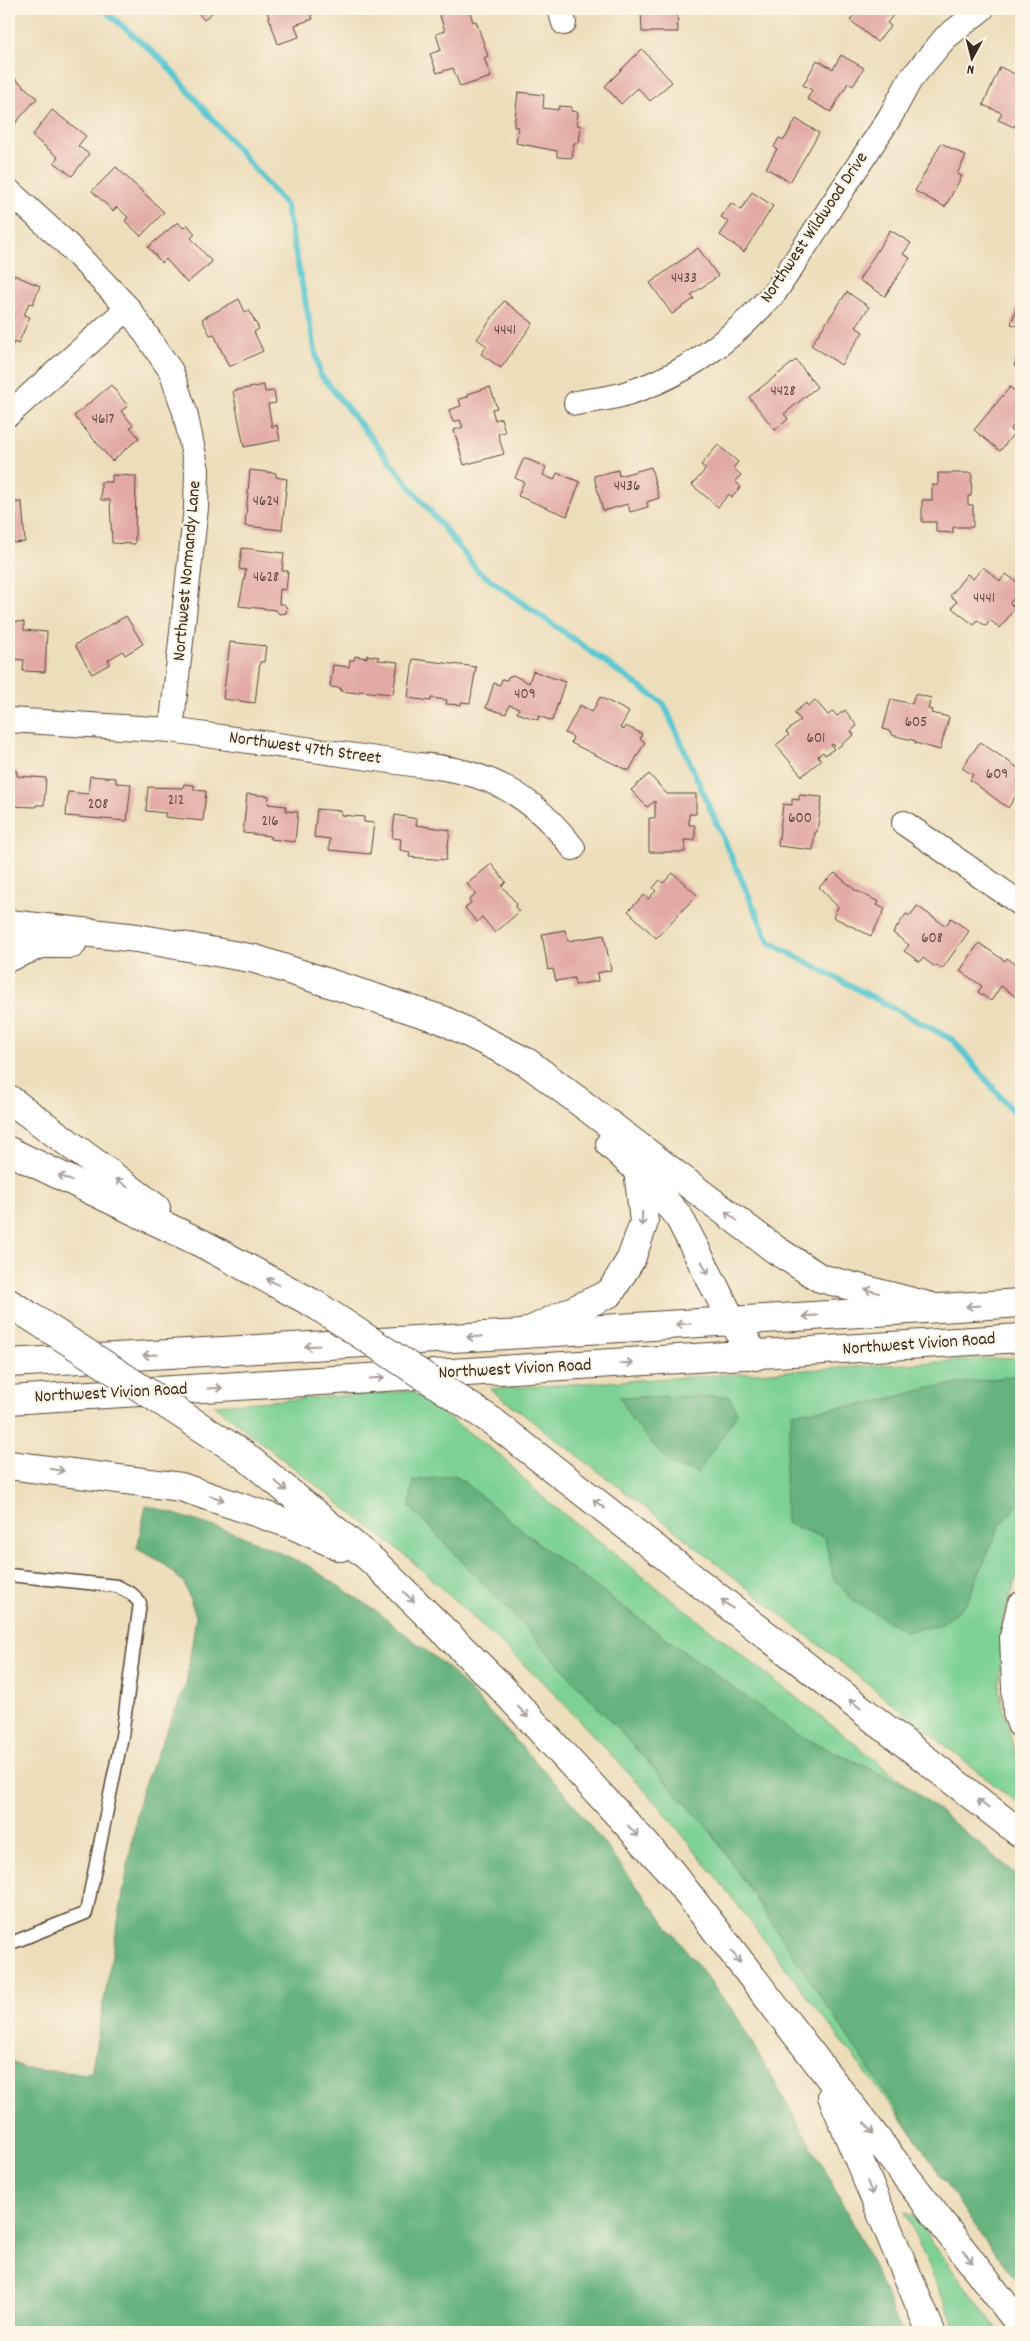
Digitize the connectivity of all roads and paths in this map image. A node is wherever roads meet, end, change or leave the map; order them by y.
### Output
1 (982, 9) edge
2 (9, 191) edge
3 (128, 308) junction
4 (576, 403) dead end
5 (9, 414) edge
6 (9, 720) edge
7 (171, 730) junction
8 (904, 823) dead end
9 (573, 848) dead end
10 (1021, 904) edge
11 (9, 924) edge
12 (9, 957) edge
13 (9, 1098) edge
14 (9, 1152) edge
15 (638, 1170) junction
16 (204, 1244) junction
17 (1021, 1303) edge
18 (17, 1308) edge
19 (936, 1308) junction
20 (732, 1321) junction
21 (523, 1334) junction
22 (1021, 1338) edge
23 (756, 1356) junction
24 (9, 1363) edge
25 (9, 1400) edge
26 (9, 1465) edge
27 (374, 1562) junction
28 (9, 1575) edge
29 (1021, 1606) edge
30 (1021, 1724) edge
31 (1021, 1834) edge
32 (9, 1944) edge
33 (818, 2062) junction
34 (1021, 2326) edge
35 (932, 2332) edge

1 - 4 street, Northwest Wildwood Drive
2 - 3 street, Northwest Normandy Lane
3 - 5 street
3 - 7 street, Northwest Normandy Lane
6 - 7 street, Northwest 47th Street
7 - 9 street, Northwest 47th Street
8 - 10 street
19 -> 11 main road
12 - 15 main road
16 -> 13 main road
16 -> 14 main road
15 -> 20 main road
15 -> 21 main road
31 -> 16 main road, bridge
17 -> 19 main road, Northwest Vivion Road
18 -> 27 main road, bridge
19 -> 20 main road, Northwest Vivion Road
20 -> 21 main road, Northwest Vivion Road
20 - 23 main road
21 -> 24 main road, Northwest Vivion Road
22 - 23 main road, Northwest Vivion Road
25 -> 23 main road, Northwest Vivion Road
26 -> 27 main road
27 -> 33 main road
28 - 32 lane
29 - 30 main road
33 -> 34 main road
33 -> 35 main road

